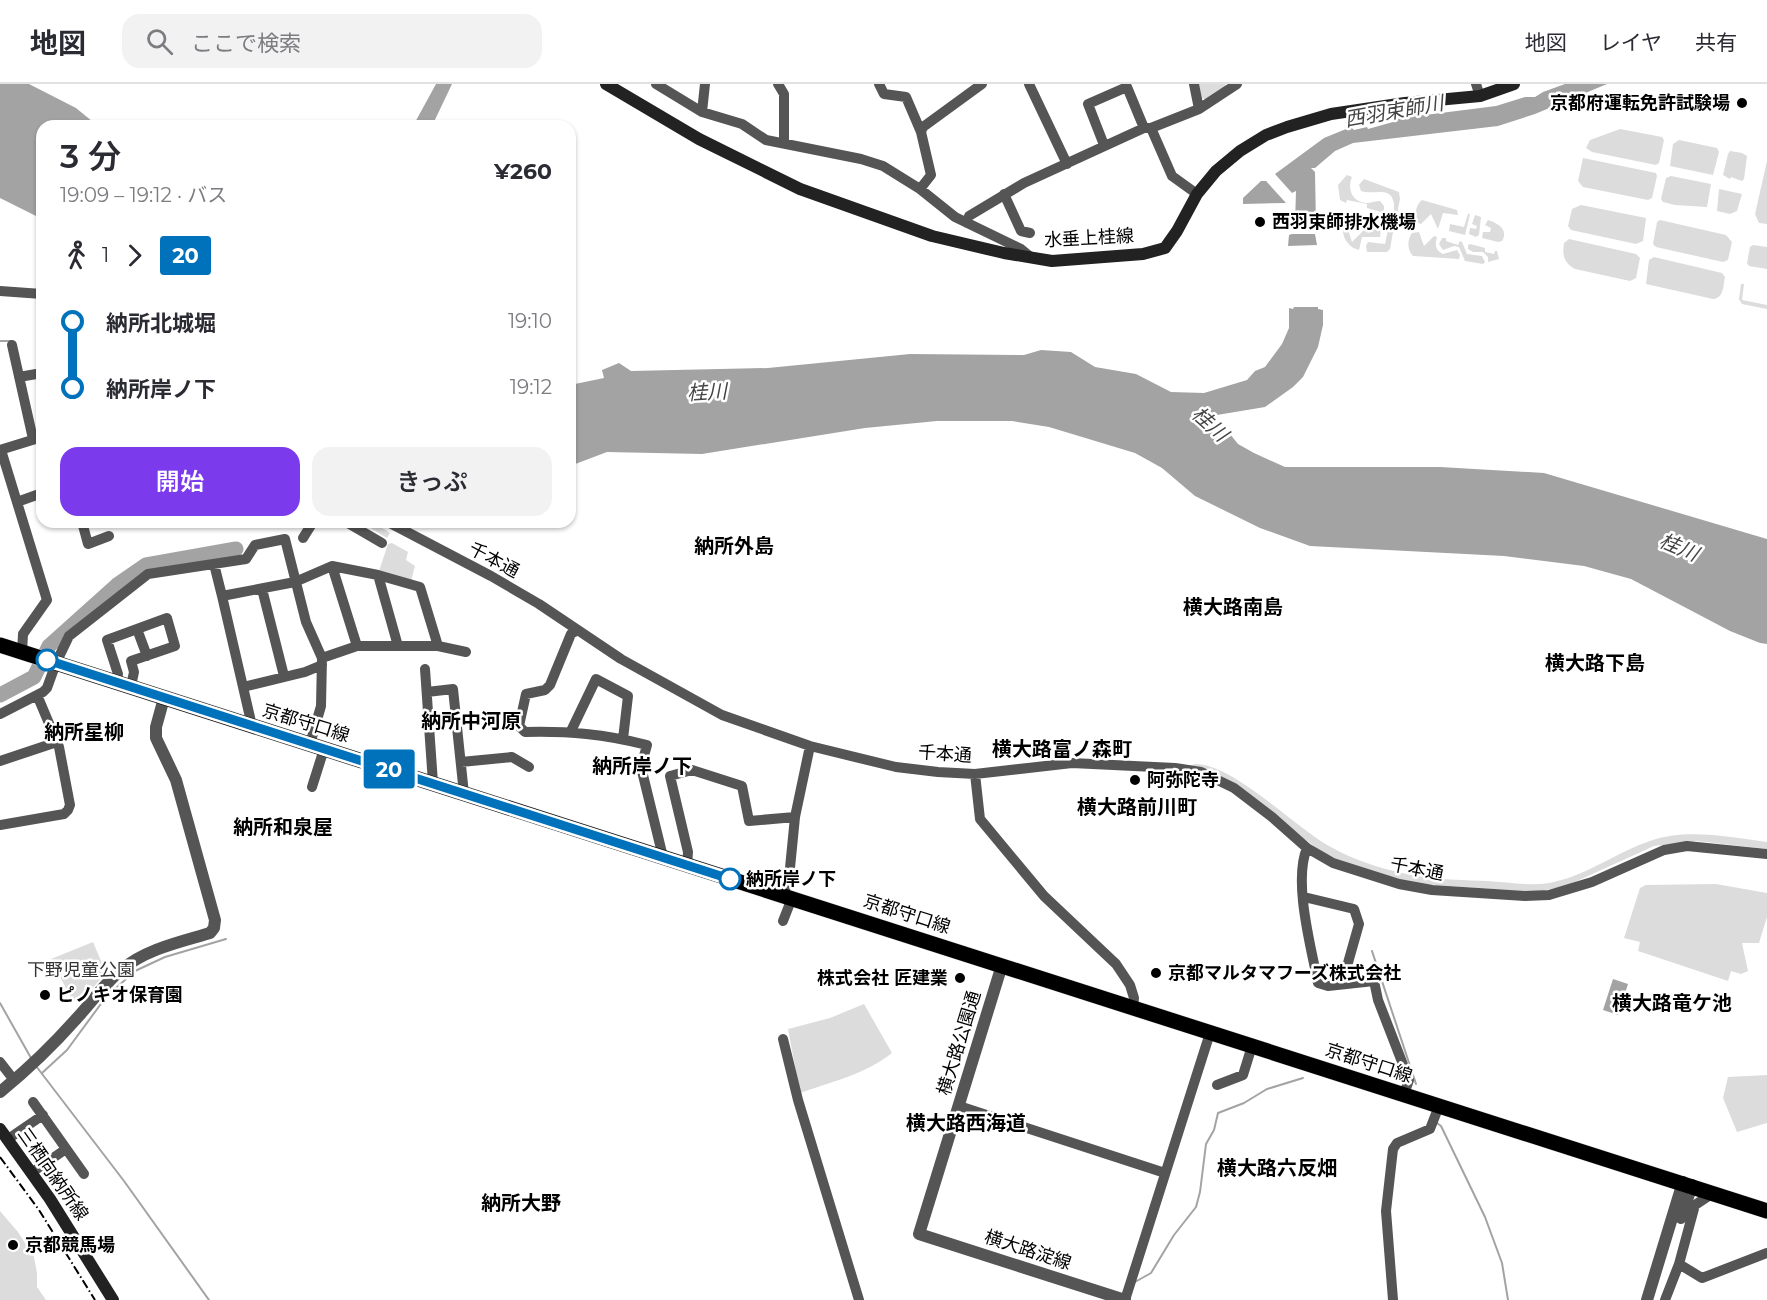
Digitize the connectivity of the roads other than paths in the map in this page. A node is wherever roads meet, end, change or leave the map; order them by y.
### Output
1 (606, 84) edge
2 (656, 84) edge
3 (705, 84) edge
4 (778, 84) edge
5 (879, 84) edge
6 (982, 84) edge
7 (1029, 84) edge
8 (1194, 84) edge
9 (1237, 84) edge
10 (1514, 84) edge
11 (1127, 85) edge
12 (668, 87) edge
13 (1478, 90) edge
14 (1199, 109) junction
15 (702, 112) junction
16 (1148, 128) junction
17 (921, 132) junction
18 (784, 142) junction
19 (1104, 145) junction
20 (1066, 164) junction
21 (920, 189) junction
22 (1197, 194) junction
23 (1004, 195) junction
24 (967, 223) junction
25 (1030, 233) dead end
26 (1032, 258) junction
27 (0, 291) edge
28 (36, 294) edge
29 (12, 345) dead end
30 (36, 374) edge
31 (19, 377) junction
32 (36, 435) edge
33 (36, 438) edge
34 (0, 450) edge
35 (36, 495) edge
36 (17, 502) junction
37 (84, 528) edge
38 (309, 528) edge
39 (356, 528) edge
40 (399, 528) edge
41 (109, 536) dead end
42 (303, 538) dead end
43 (382, 543) dead end
44 (214, 564) junction
45 (332, 566) junction
46 (378, 575) junction
47 (295, 582) junction
48 (262, 589) junction
49 (222, 596) junction
50 (137, 629) junction
51 (576, 631) junction
52 (0, 645) edge
53 (357, 646) junction
54 (398, 646) junction
55 (438, 646) junction
56 (466, 652) dead end
57 (26, 654) junction
58 (147, 656) junction
59 (54, 662) junction
60 (322, 662) junction
61 (425, 669) dead end
62 (284, 676) junction
63 (123, 684) junction
64 (243, 687) junction
65 (427, 692) junction
66 (37, 695) junction
67 (164, 698) junction
68 (0, 714) edge
69 (252, 726) junction
70 (572, 731) junction
71 (623, 739) junction
72 (57, 742) junction
73 (810, 746) junction
74 (317, 747) junction
75 (0, 761) edge
76 (461, 762) junction
77 (529, 767) dead end
78 (975, 774) junction
79 (433, 783) junction
80 (312, 787) dead end
81 (464, 794) junction
82 (795, 817) junction
83 (0, 825) edge
84 (1307, 848) junction
85 (1767, 854) edge
86 (663, 857) junction
87 (687, 866) junction
88 (787, 897) junction
89 (1304, 897) junction
90 (783, 921) dead end
91 (1002, 965) junction
92 (1342, 984) junction
93 (1133, 1008) junction
94 (1210, 1032) junction
95 (783, 1039) dead end
96 (1252, 1046) junction
97 (0, 1062) edge
98 (14, 1080) junction
99 (1217, 1085) dead end
100 (0, 1092) edge
101 (1404, 1094) junction
102 (33, 1102) dead end
103 (958, 1106) junction
104 (1437, 1110) junction
105 (43, 1114) junction
106 (4, 1134) edge
107 (66, 1149) junction
108 (31, 1173) junction
109 (1165, 1173) junction
110 (84, 1174) dead end
111 (1688, 1184) junction
112 (1713, 1193) junction
113 (1767, 1211) edge
114 (919, 1234) joint
115 (1767, 1253) edge
116 (1679, 1264) junction
117 (112, 1300) edge
118 (859, 1300) edge
119 (1125, 1300) edge
120 (1393, 1300) edge
121 (1647, 1300) edge
122 (1665, 1300) edge

1 - 26 main road, 水垂上桂線
2 - 12 street
3 - 15 street
4 - 18 street
5 - 17 street
6 - 17 street
7 - 20 street
8 - 14 street
9 - 14 street
10 - 13 main road, 水垂上桂線
11 - 16 street
11 - 19 street
12 - 15 street
13 - 22 main road, 水垂上桂線
14 - 16 street
15 - 18 street
16 - 19 street
16 - 22 street
17 - 21 street
18 - 21 street
19 - 20 street
20 - 23 street
21 - 24 street
22 - 26 main road, 水垂上桂線
23 - 24 street
23 - 25 street
24 - 26 street
27 - 28 street
29 - 31 street
30 - 31 street
31 - 32 street
33 - 34 street
34 - 36 street
35 - 36 street
36 - 57 street
37 - 41 street
38 - 42 street
39 - 43 street
40 - 51 street, 千本通
44 - 47 street
44 - 49 street
44 - 59 street
45 - 46 street
45 - 47 street
45 - 53 street
46 - 54 street
46 - 55 street
47 - 48 street
47 - 60 street
48 - 49 street
48 - 62 street
49 - 64 street
50 - 58 street
50 - 58 street
50 - 63 street
51 - 70 street
51 - 73 street, 千本通
52 - 57 main road, 京都守口線
53 - 54 street
53 - 60 street
54 - 55 street
55 - 56 street
57 - 59 main road, 京都守口線
58 - 63 street
59 - 63 main road, 京都守口線
59 - 66 street
60 - 62 street
60 - 74 street
61 - 65 street
62 - 64 street
63 - 67 main road, 京都守口線
64 - 69 street
65 - 76 street
65 - 79 street
66 - 68 street
66 - 72 street
67 - 69 main road, 京都守口線
67 - 98 street
69 - 74 main road, 京都守口線
70 - 71 street
70 - 71 street
71 - 86 street
72 - 75 street
72 - 83 street
73 - 78 street, 千本通
73 - 82 street
74 - 79 main road, 京都守口線
74 - 80 street
76 - 77 street
76 - 81 street
78 - 84 street, 千本通
78 - 93 street
79 - 81 main road, 京都守口線
81 - 86 main road, 京都守口線
82 - 87 street
82 - 88 street
84 - 85 street, 千本通
84 - 89 street
86 - 87 main road, 京都守口線
87 - 88 main road, 京都守口線
88 - 90 street
88 - 91 main road, 京都守口線
89 - 92 street
89 - 92 street
91 - 93 main road, 京都守口線
91 - 103 street, 横大路公園通
92 - 101 street
93 - 94 main road, 京都守口線
94 - 96 main road, 京都守口線
94 - 109 street
95 - 118 street
96 - 99 street
96 - 101 main road, 京都守口線
97 - 98 street
98 - 100 street
101 - 104 main road, 京都守口線
102 - 105 street
103 - 109 street
103 - 114 street, 横大路公園通
104 - 111 main road, 京都守口線
104 - 120 street
105 - 106 street
105 - 107 street
106 - 108 main road, 三栖向納所線
107 - 108 street
107 - 110 street
108 - 117 main road, 三栖向納所線
109 - 119 street
111 - 112 main road, 京都守口線
111 - 121 street
112 - 113 main road, 京都守口線
112 - 116 street
114 - 119 street, 横大路淀線
115 - 116 street
116 - 122 street

